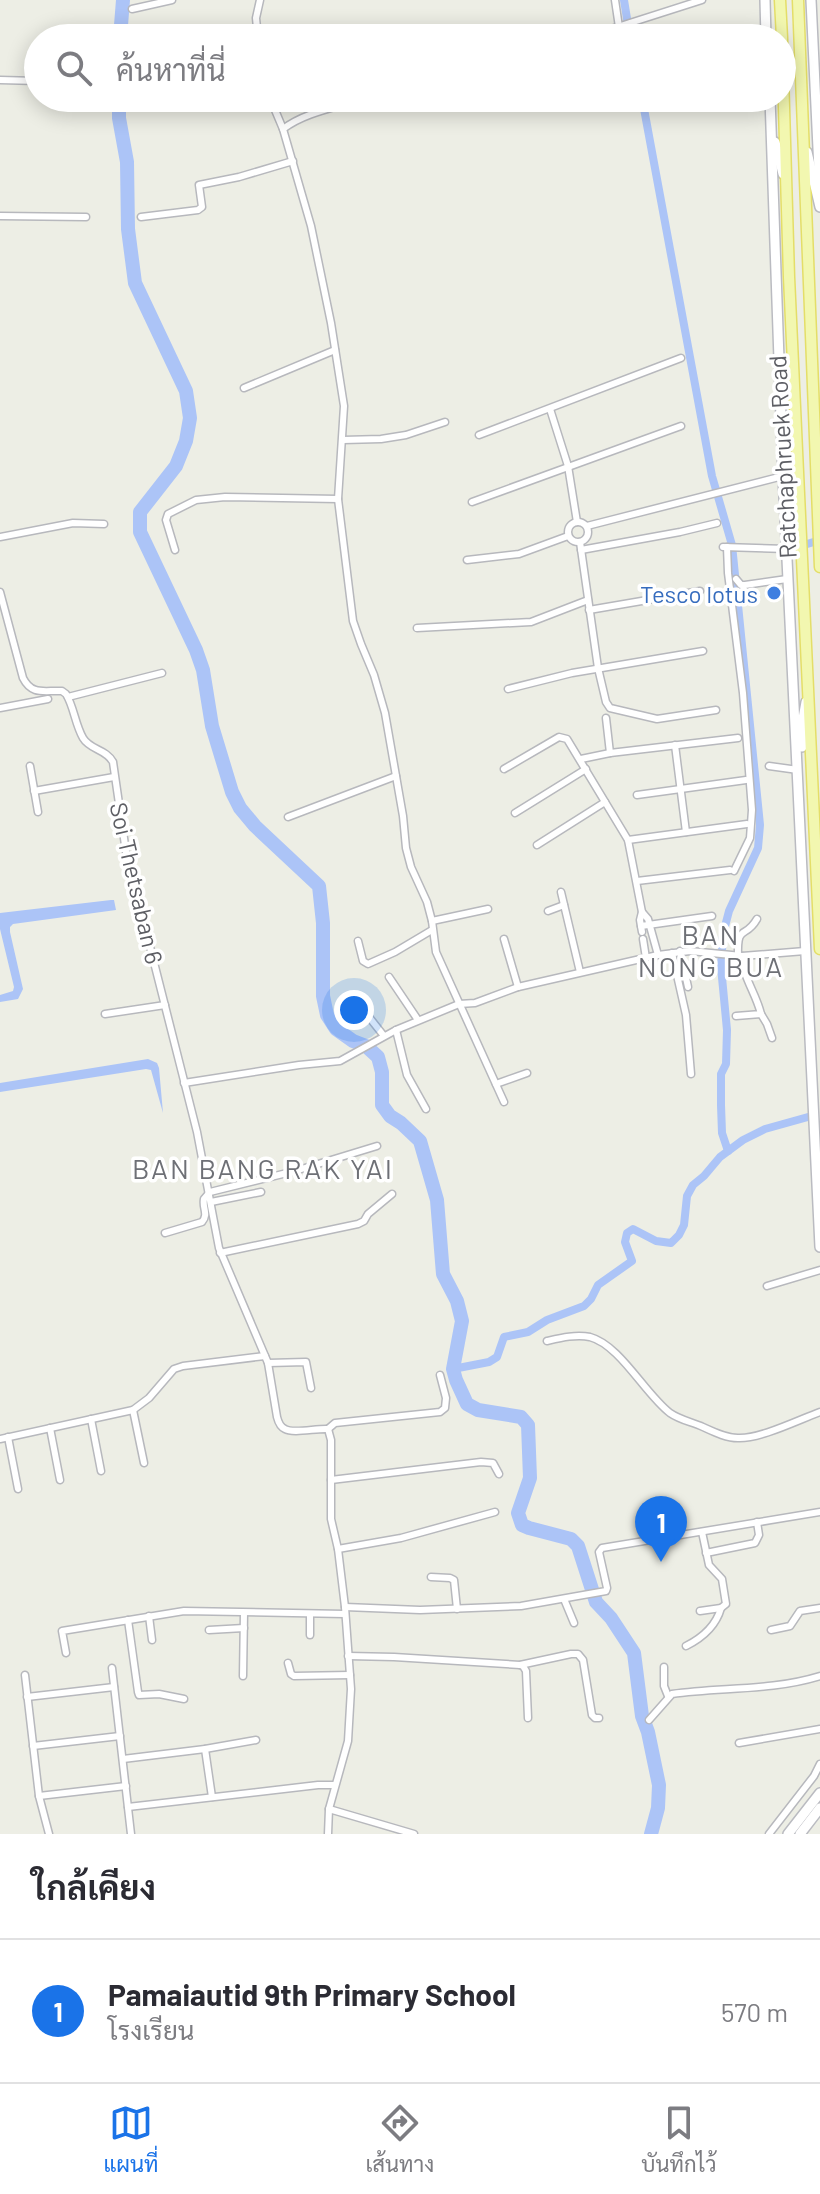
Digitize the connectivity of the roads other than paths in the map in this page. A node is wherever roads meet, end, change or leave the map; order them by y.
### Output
1 (172, 0) edge
2 (260, 0) edge
3 (615, 0) edge
4 (702, 0) edge
5 (765, 0) edge
6 (780, 0) edge
7 (798, 0) edge
8 (811, 0) edge
9 (132, 9) dead end
10 (631, 23) joint
11 (257, 24) edge
12 (619, 24) edge
13 (628, 24) edge
14 (766, 24) edge
15 (781, 24) edge
16 (0, 80) edge
17 (24, 81) edge
18 (276, 112) edge
19 (321, 112) edge
20 (771, 112) edge
21 (785, 112) edge
22 (771, 124) junction
23 (283, 129) junction
24 (804, 142) junction
25 (293, 161) junction
26 (820, 171) edge
27 (820, 191) edge
28 (788, 197) junction
29 (820, 207) edge
30 (0, 216) edge
31 (86, 217) dead end
32 (141, 217) dead end
33 (335, 350) junction
34 (681, 358) dead end
35 (244, 388) dead end
36 (550, 409) junction
37 (445, 422) dead end
38 (681, 426) dead end
39 (479, 435) dead end
40 (343, 440) junction
41 (568, 466) junction
42 (783, 476) junction
43 (338, 499) junction
44 (472, 502) dead end
45 (577, 522) junction
46 (717, 523) dead end
47 (104, 524) dead end
48 (587, 526) junction
49 (568, 536) junction
50 (0, 537) edge
51 (580, 546) junction
52 (787, 549) junction
53 (175, 550) dead end
54 (467, 560) dead end
55 (820, 567) edge
56 (736, 579) dead end
57 (787, 579) junction
58 (700, 591) dead end
59 (0, 592) edge
60 (588, 600) junction
61 (589, 610) junction
62 (417, 628) dead end
63 (703, 651) dead end
64 (598, 668) junction
65 (162, 673) dead end
66 (508, 689) dead end
67 (808, 696) junction
68 (68, 697) junction
69 (48, 699) dead end
70 (0, 708) edge
71 (716, 710) dead end
72 (606, 718) dead end
73 (738, 738) dead end
74 (675, 745) junction
75 (610, 753) junction
76 (581, 759) junction
77 (30, 766) dead end
78 (769, 766) dead end
79 (504, 769) dead end
80 (586, 769) junction
81 (798, 770) junction
82 (396, 776) junction
83 (114, 777) junction
84 (746, 780) dead end
85 (799, 782) junction
86 (681, 788) junction
87 (34, 791) junction
88 (637, 795) dead end
89 (605, 802) junction
90 (38, 812) dead end
91 (515, 813) dead end
92 (288, 817) dead end
93 (747, 824) dead end
94 (686, 832) junction
95 (628, 840) junction
96 (537, 845) dead end
97 (637, 881) junction
98 (561, 892) dead end
99 (564, 905) junction
100 (488, 909) dead end
101 (548, 911) dead end
102 (642, 912) junction
103 (712, 916) dead end
104 (757, 919) dead end
105 (432, 921) junction
106 (650, 925) junction
107 (432, 930) junction
108 (642, 932) junction
109 (504, 939) dead end
110 (358, 941) dead end
111 (820, 949) edge
112 (805, 951) junction
113 (676, 952) junction
114 (658, 955) junction
115 (740, 956) junction
116 (646, 958) junction
117 (580, 972) junction
118 (389, 977) dead end
119 (518, 987) junction
120 (688, 987) dead end
121 (459, 1004) junction
122 (165, 1005) junction
123 (365, 1012) dead end
124 (105, 1014) dead end
125 (761, 1014) junction
126 (736, 1016) dead end
127 (418, 1020) junction
128 (396, 1030) junction
129 (384, 1036) junction
130 (772, 1038) dead end
131 (527, 1073) dead end
132 (691, 1074) dead end
133 (184, 1083) junction
134 (496, 1084) junction
135 (504, 1102) dead end
136 (426, 1109) dead end
137 (377, 1146) dead end
138 (210, 1192) junction
139 (261, 1192) dead end
140 (392, 1194) dead end
141 (211, 1202) junction
142 (165, 1233) dead end
143 (820, 1247) edge
144 (220, 1253) junction
145 (820, 1270) edge
146 (767, 1286) dead end
147 (547, 1341) dead end
148 (266, 1360) junction
149 (440, 1375) dead end
150 (311, 1388) dead end
151 (133, 1410) junction
152 (820, 1412) edge
153 (91, 1419) junction
154 (50, 1428) junction
155 (328, 1429) junction
156 (4, 1438) edge
157 (144, 1463) dead end
158 (101, 1471) dead end
159 (499, 1474) dead end
160 (60, 1480) dead end
161 (331, 1480) junction
162 (18, 1489) dead end
163 (495, 1512) dead end
164 (820, 1512) edge
165 (757, 1522) junction
166 (702, 1532) junction
167 (338, 1549) junction
168 (706, 1553) junction
169 (431, 1577) dead end
170 (564, 1599) junction
171 (721, 1608) junction
172 (820, 1608) edge
173 (457, 1609) junction
174 (345, 1611) junction
175 (700, 1611) dead end
176 (244, 1613) junction
177 (310, 1615) junction
178 (149, 1616) junction
179 (128, 1620) junction
180 (574, 1623) dead end
181 (244, 1628) junction
182 (209, 1630) dead end
183 (771, 1630) dead end
184 (310, 1635) dead end
185 (152, 1640) dead end
186 (686, 1646) dead end
187 (66, 1653) dead end
188 (348, 1656) junction
189 (288, 1663) dead end
190 (520, 1665) junction
191 (664, 1667) dead end
192 (112, 1668) dead end
193 (25, 1675) dead end
194 (350, 1675) junction
195 (243, 1676) dead end
196 (820, 1676) edge
197 (114, 1687) junction
198 (668, 1696) junction
199 (27, 1697) junction
200 (184, 1699) dead end
201 (528, 1718) dead end
202 (599, 1718) dead end
203 (649, 1720) dead end
204 (820, 1729) edge
205 (120, 1736) junction
206 (256, 1740) dead end
207 (739, 1743) dead end
208 (33, 1746) junction
209 (205, 1749) junction
210 (123, 1759) junction
211 (820, 1764) edge
212 (335, 1785) junction
213 (126, 1786) junction
214 (820, 1793) edge
215 (39, 1796) junction
216 (212, 1797) junction
217 (128, 1807) junction
218 (820, 1808) edge
219 (329, 1809) junction
220 (49, 1834) edge
221 (131, 1834) edge
222 (328, 1834) edge
223 (414, 1834) edge
224 (769, 1834) edge
225 (788, 1834) edge
226 (800, 1834) edge

1 - 9 street
2 - 11 street
3 - 12 street
4 - 10 street
5 - 14 main road
6 - 15 main road, Ratchaphruek Road
7 - 24 main road, Ratchaphruek Road
8 - 26 main road
10 - 13 street
16 - 17 street
18 - 23 street
19 - 23 street
20 - 22 main road, Ratchaphruek Road
21 - 28 main road, Ratchaphruek Road
22 - 28 main road
22 - 42 main road, Ratchaphruek Road
23 - 25 street
24 - 29 main road
24 - 55 main road, Ratchaphruek Road
25 - 32 street
25 - 33 street
26 - 27 main road
28 - 67 main road, Ratchaphruek Road
30 - 31 street
33 - 35 street
33 - 40 street
34 - 36 street
36 - 39 street
36 - 41 street
37 - 40 street
38 - 41 street
40 - 43 street
41 - 44 street
41 - 45 street
42 - 48 street
42 - 52 main road, Ratchaphruek Road
43 - 53 street
43 - 82 street
45 - 48 street
45 - 49 street
46 - 51 street
47 - 50 street
48 - 51 street
49 - 51 street
49 - 54 street
51 - 60 street
52 - 57 main road, Ratchaphruek Road
52 - 97 street
56 - 57 street
57 - 81 main road, Ratchaphruek Road
58 - 61 street
59 - 68 street
60 - 61 street
60 - 62 street
61 - 64 street
63 - 64 street
64 - 66 street
64 - 71 street
65 - 68 street
67 - 85 main road
67 - 111 main road, Ratchaphruek Road
68 - 83 street, Soi Thetsaban 6
69 - 70 street
72 - 75 street
73 - 74 street
74 - 75 street
74 - 86 street
75 - 76 street
76 - 79 street
76 - 80 street
77 - 87 street
78 - 81 street
80 - 89 street
80 - 91 street
81 - 85 main road, Ratchaphruek Road
82 - 92 street
82 - 105 street
83 - 87 street
83 - 122 street, Soi Thetsaban 6
84 - 86 street
85 - 112 main road, Ratchaphruek Road
86 - 88 street
86 - 94 street
87 - 90 street
89 - 95 street
89 - 96 street
93 - 94 street
94 - 95 street
95 - 97 street
97 - 102 street
98 - 99 street
99 - 101 street
99 - 117 street
100 - 105 street
102 - 106 street
102 - 108 street
103 - 106 street
104 - 115 street
105 - 107 street
106 - 108 street
106 - 114 street
107 - 110 street
107 - 121 street
108 - 116 street
109 - 119 street
112 - 115 street
112 - 143 main road, Ratchaphruek Road
113 - 114 street
113 - 115 street
113 - 120 street
113 - 132 street
114 - 116 street
115 - 125 street
116 - 117 street
117 - 119 street
118 - 127 street
119 - 121 street
121 - 127 street
121 - 134 street
122 - 124 street
122 - 133 street, Soi Thetsaban 6
123 - 129 street
125 - 126 street
125 - 130 street
127 - 128 street
128 - 129 street
128 - 136 street
129 - 133 street
131 - 134 street
133 - 138 street, Soi Thetsaban 6
134 - 135 street
137 - 138 street
138 - 141 street, Soi Thetsaban 6
138 - 142 street
139 - 141 street
140 - 144 street
141 - 144 street, Soi Thetsaban 6
144 - 148 street, Soi Thetsaban 6
145 - 146 street
147 - 152 street
148 - 150 street
148 - 151 street
148 - 155 street, Soi Thetsaban 6
149 - 155 street
151 - 153 street
151 - 157 street
153 - 154 street
153 - 158 street
154 - 156 street
154 - 160 street
155 - 161 street
156 - 162 street
159 - 161 street
161 - 167 street
163 - 167 street
164 - 165 street
165 - 166 street
165 - 168 street
166 - 168 street
166 - 170 street
167 - 174 street
168 - 171 street
169 - 173 street
170 - 173 street
170 - 180 street
171 - 175 street
171 - 186 street
172 - 183 street
173 - 174 street
174 - 177 street
174 - 188 street
176 - 177 street
176 - 178 street
176 - 181 street
177 - 184 street
178 - 179 street
178 - 185 street
179 - 187 street
179 - 200 street
181 - 182 street
181 - 195 street
188 - 190 street
188 - 194 street
189 - 194 street
190 - 201 street
190 - 202 street
191 - 198 street
192 - 197 street
193 - 199 street
194 - 212 street
196 - 198 street
197 - 199 street
197 - 205 street
198 - 203 street
199 - 208 street
204 - 207 street
205 - 208 street
205 - 210 street
206 - 209 street
208 - 215 street
209 - 210 street
209 - 216 street
210 - 213 street
211 - 224 street
212 - 216 street
212 - 219 street
213 - 215 street
213 - 217 street
214 - 225 main road
215 - 220 street
216 - 217 street
217 - 221 street
218 - 226 main road
219 - 222 street
219 - 223 street

